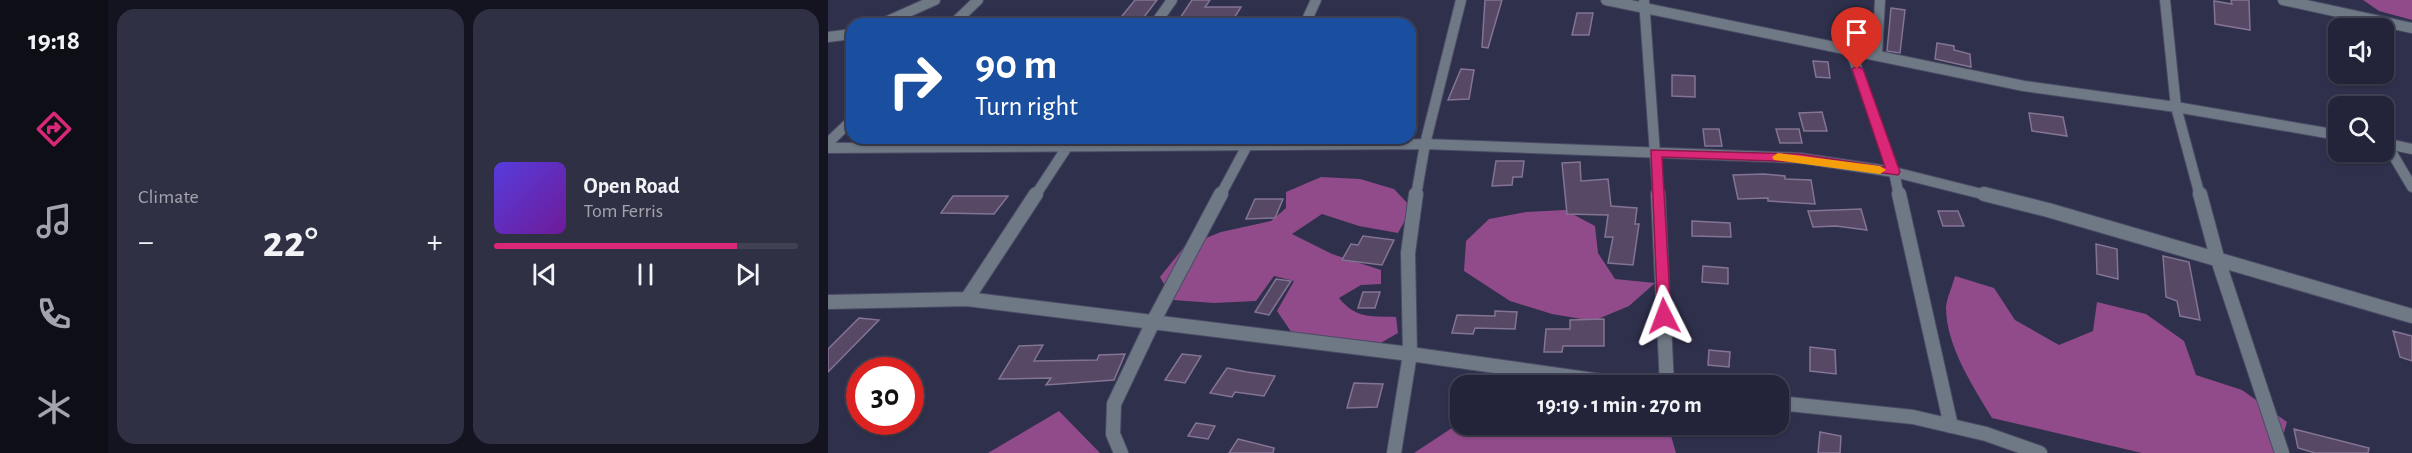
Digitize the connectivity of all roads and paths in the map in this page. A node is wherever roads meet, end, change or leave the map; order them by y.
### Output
1 (934, 0) edge
2 (978, 0) edge
3 (1172, 0) edge
4 (1316, 0) edge
5 (1461, 0) edge
6 (1606, 0) edge
7 (1880, 0) edge
8 (2165, 0) edge
9 (2283, 0) edge
10 (1645, 3) edge
11 (894, 18) edge
12 (959, 18) edge
13 (1159, 18) edge
14 (1308, 18) edge
15 (2412, 28) edge
16 (846, 35) edge
17 (828, 37) edge
18 (1850, 49) junction
19 (1877, 54) junction
20 (2176, 107) junction
21 (846, 126) edge
22 (2328, 133) edge
23 (828, 142) edge
24 (1021, 144) edge
25 (1068, 144) edge
26 (1248, 144) edge
27 (1416, 144) edge
28 (1425, 144) junction
29 (2394, 145) edge
30 (828, 148) edge
31 (2412, 149) edge
32 (1656, 152) junction
33 (2394, 158) edge
34 (1894, 172) junction
35 (2412, 187) edge
36 (2217, 258) junction
37 (968, 299) junction
38 (828, 302) edge
39 (2412, 316) edge
40 (1153, 322) junction
41 (1410, 354) junction
42 (1558, 375) edge
43 (1666, 375) edge
44 (1789, 404) edge
45 (1951, 426) junction
46 (1120, 453) edge
47 (1394, 453) edge
48 (2038, 453) edge
49 (2282, 453) edge

1 - 11 street
2 - 12 street
3 - 13 street
4 - 14 street
5 - 28 street
6 - 10 street
7 - 19 street
8 - 20 street
9 - 15 street
10 - 18 street
10 - 32 street
16 - 17 street
18 - 19 street
18 - 34 street
19 - 20 street
20 - 22 street
20 - 36 street
21 - 23 street
24 - 30 street
25 - 37 street
26 - 40 street
27 - 28 street
28 - 32 street
28 - 41 street
29 - 31 street
32 - 34 street
32 - 43 street
33 - 35 street
34 - 36 street
34 - 45 street
36 - 39 street
36 - 49 street
37 - 38 street
37 - 40 street
40 - 41 street
40 - 46 street
41 - 42 street
41 - 47 street
44 - 45 street
45 - 48 street

